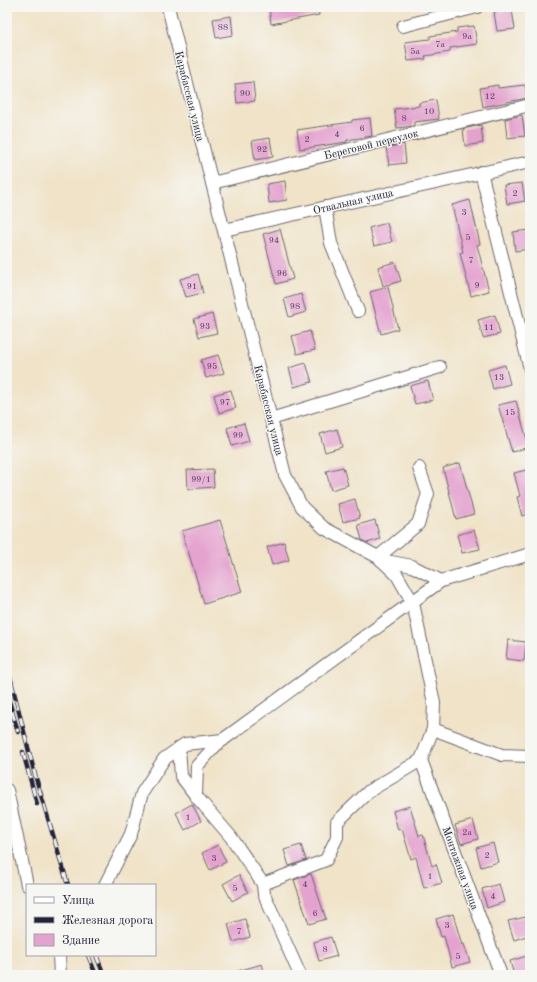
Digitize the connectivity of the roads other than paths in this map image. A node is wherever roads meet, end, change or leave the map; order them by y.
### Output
1 (168, 7) edge
2 (477, 7) edge
3 (403, 26) dead end
4 (530, 105) edge
5 (530, 162) edge
6 (481, 172) junction
7 (212, 183) junction
8 (325, 207) junction
9 (224, 230) junction
10 (358, 311) dead end
11 (440, 367) dead end
12 (530, 369) edge
13 (271, 419) junction
14 (419, 468) dead end
15 (530, 554) edge
16 (380, 558) junction
17 (441, 581) junction
18 (413, 603) junction
19 (433, 729) junction
20 (223, 740) junction
21 (179, 748) junction
22 (530, 756) edge
23 (421, 760) junction
24 (7, 790) edge
25 (196, 796) junction
26 (27, 884) edge
27 (106, 884) edge
28 (263, 884) junction
29 (59, 956) edge
30 (60, 975) edge
31 (300, 975) edge
32 (501, 975) edge

1 - 7 street, Карабасская улица
2 - 3 street
4 - 7 street, Береговой переулок
5 - 6 street, Отвальная улица
6 - 8 street, Отвальная улица
6 - 12 street
7 - 9 street, Карабасская улица
8 - 9 street, Отвальная улица
8 - 10 street
9 - 13 street, Карабасская улица
11 - 13 street
13 - 16 street, Карабасская улица
14 - 16 street
15 - 17 street
16 - 17 street
16 - 18 street, Карабасская улица
17 - 18 street
18 - 19 street, Карабасская улица
18 - 20 street
19 - 22 street
19 - 23 street, Карабасская улица
20 - 21 street
20 - 25 street
21 - 25 street
21 - 27 street
23 - 28 street
23 - 32 street, Монтажная улица
24 - 26 street
25 - 28 street
28 - 31 street
29 - 30 street

